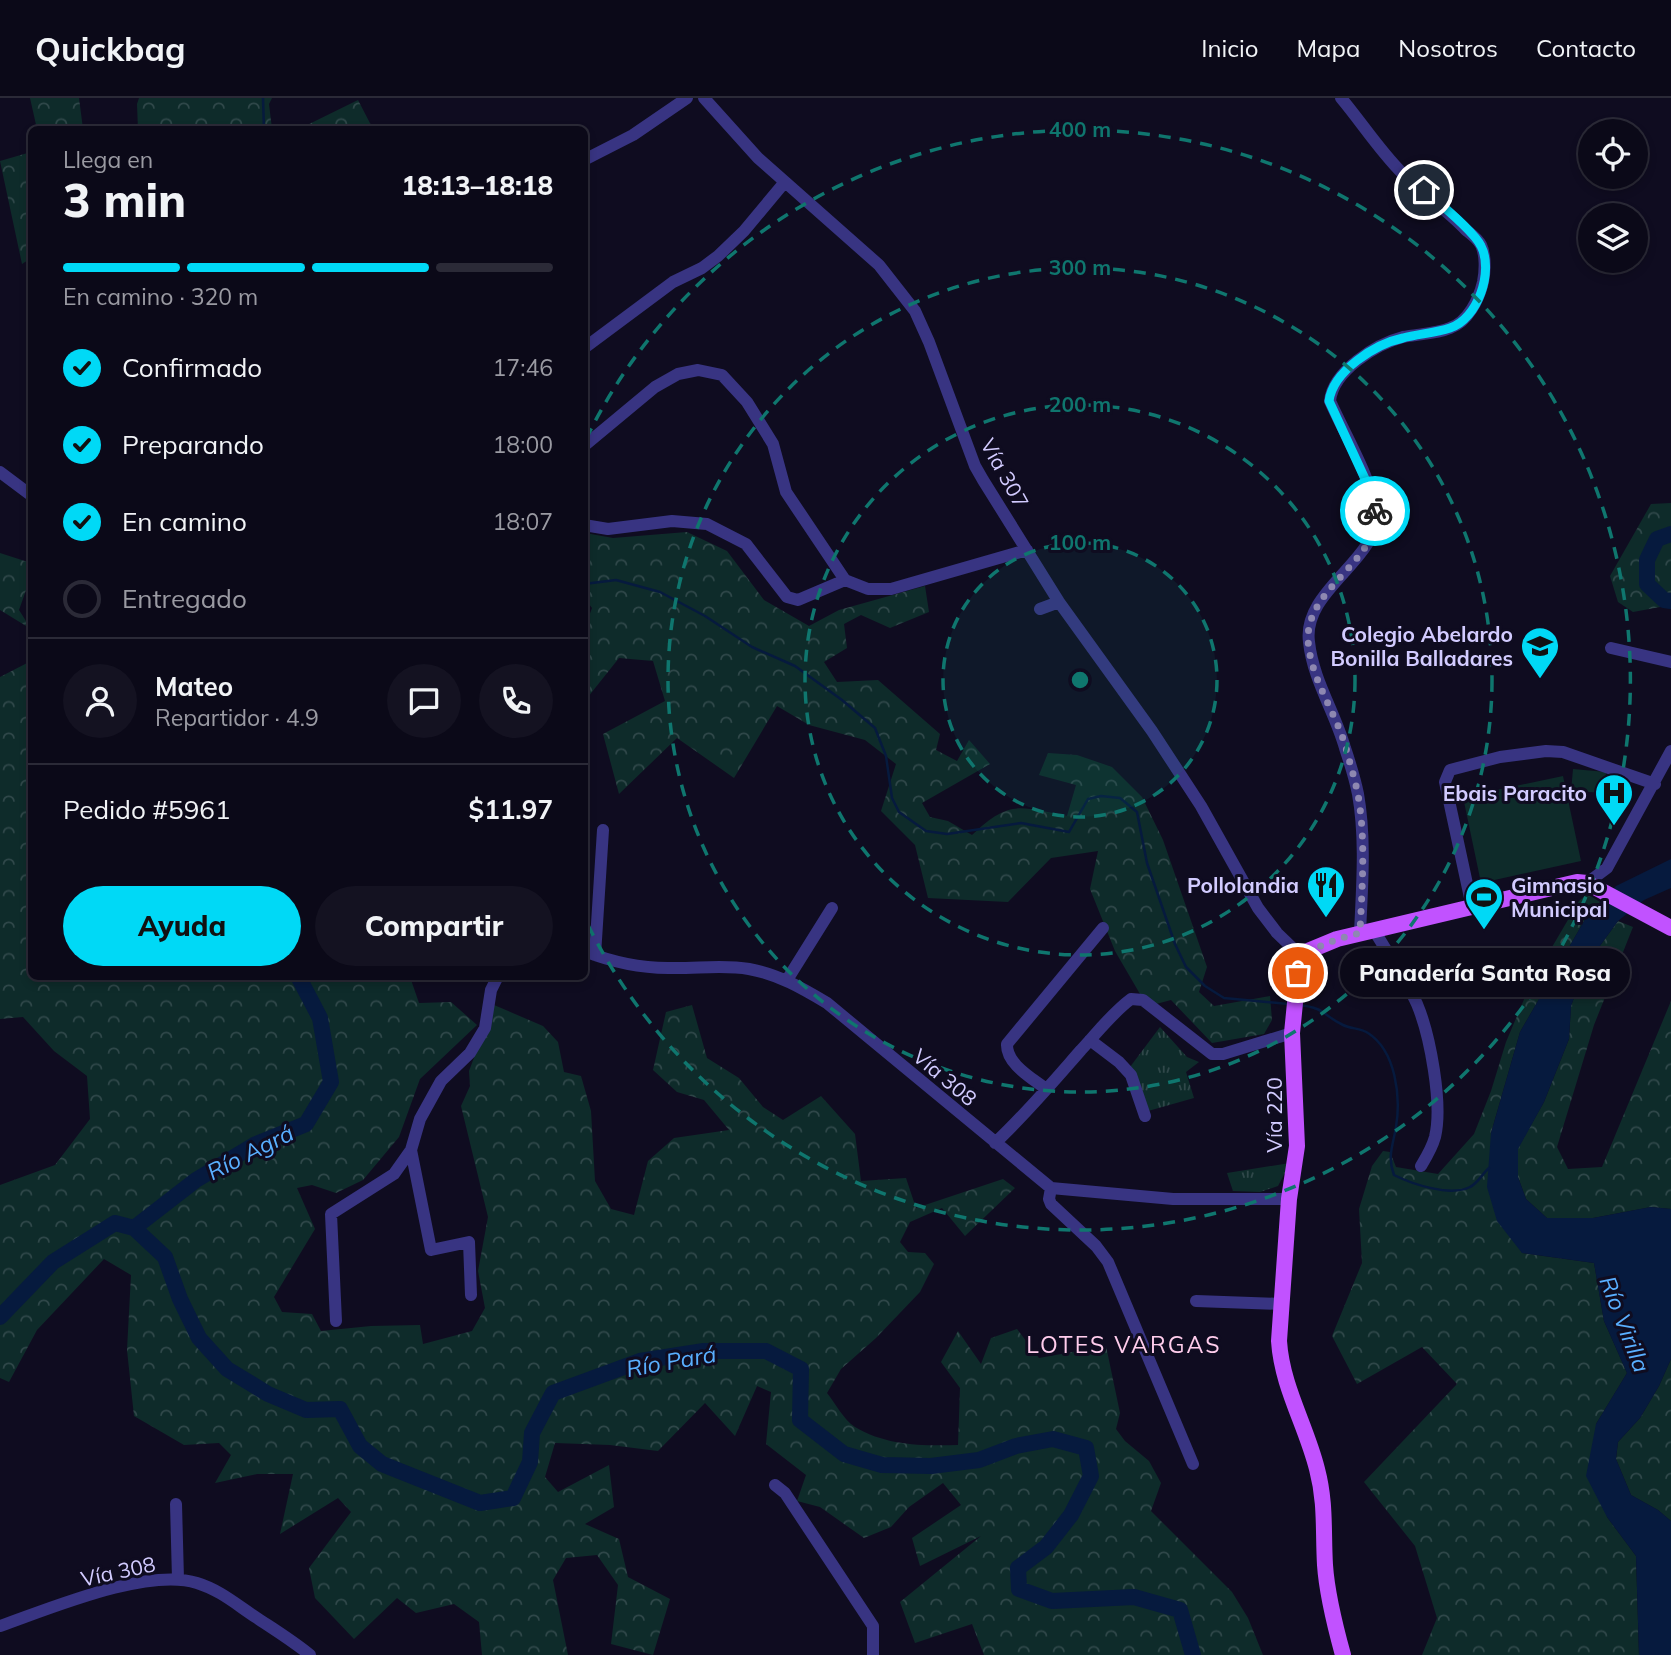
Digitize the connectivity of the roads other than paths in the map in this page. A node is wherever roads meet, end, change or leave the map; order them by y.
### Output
1 (687, 98) edge
2 (704, 98) edge
3 (1341, 98) edge
4 (588, 158) edge
5 (784, 183) junction
6 (588, 344) edge
7 (588, 443) edge
8 (0, 472) edge
9 (28, 493) edge
10 (588, 526) edge
11 (1027, 550) junction
12 (845, 580) junction
13 (1059, 602) junction
14 (1040, 609) dead end
15 (1611, 648) dead end
16 (1671, 662) edge
17 (1671, 751) edge
18 (1655, 784) junction
19 (603, 830) dead end
20 (1592, 885) junction
21 (1472, 907) junction
22 (832, 908) dead end
23 (1103, 928) dead end
24 (1671, 928) edge
25 (1367, 931) junction
26 (590, 953) edge
27 (1303, 958) junction
28 (496, 980) edge
29 (787, 980) junction
30 (1293, 1033) junction
31 (1090, 1040) junction
32 (1046, 1089) junction
33 (1145, 1116) dead end
34 (995, 1143) junction
35 (411, 1150) junction
36 (1421, 1166) dead end
37 (1051, 1188) junction
38 (1289, 1199) junction
39 (471, 1295) dead end
40 (1196, 1301) dead end
41 (1282, 1304) junction
42 (336, 1321) dead end
43 (1193, 1464) dead end
44 (775, 1485) dead end
45 (176, 1504) dead end
46 (178, 1579) junction
47 (0, 1626) edge
48 (310, 1655) edge
49 (873, 1655) edge
50 (1343, 1655) edge

1 - 4 street
2 - 5 street, Vía 307
3 - 25 street
5 - 6 street
5 - 11 street, Vía 307
7 - 12 street
8 - 9 street
10 - 12 street
11 - 12 street
11 - 13 street, Vía 307
13 - 14 street
13 - 27 street, Vía 307
15 - 16 street
17 - 18 street
18 - 20 street
18 - 21 street
19 - 26 street
20 - 21 main road
20 - 24 main road
21 - 25 main road
22 - 29 street
23 - 32 street
25 - 27 main road
25 - 36 street
26 - 29 street, Vía 308
27 - 30 main road, Vía 220
28 - 35 street
29 - 34 street, Vía 308
30 - 31 street
30 - 38 main road, Vía 220
31 - 32 street
31 - 33 street
32 - 34 street
34 - 37 street, Vía 308
35 - 39 street
35 - 42 street
37 - 38 street
37 - 43 street
38 - 41 main road, Vía 220
40 - 41 street
41 - 50 main road, Vía 220
44 - 49 street
45 - 46 street
46 - 47 street, Vía 308
46 - 48 street, Vía 308

